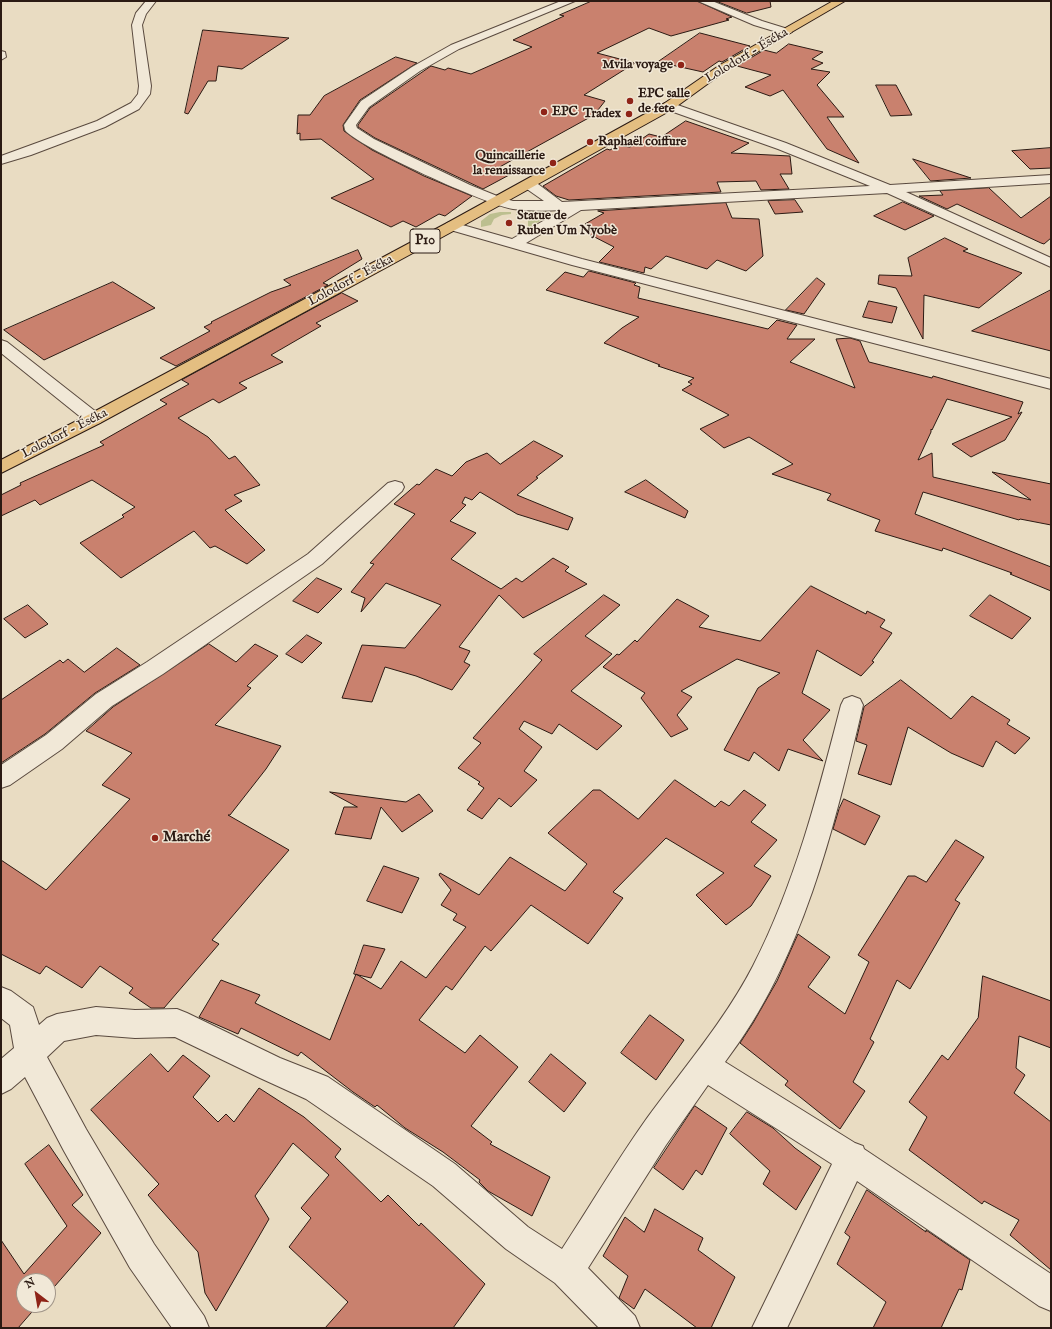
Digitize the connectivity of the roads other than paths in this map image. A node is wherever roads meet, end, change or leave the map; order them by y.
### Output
1 (151, 1) edge
2 (570, 1) edge
3 (703, 1) edge
4 (840, 1) edge
5 (787, 32) junction
6 (669, 106) junction
7 (1, 160) edge
8 (1051, 179) edge
9 (529, 184) junction
10 (887, 188) junction
11 (497, 201) junction
12 (559, 206) junction
13 (578, 206) junction
14 (452, 226) junction
15 (513, 244) junction
16 (1051, 263) edge
17 (1, 345) edge
18 (1051, 384) edge
19 (94, 419) junction
20 (1, 467) edge
21 (395, 487) dead end
22 (852, 705) dead end
23 (1, 778) edge
24 (1, 1001) edge
25 (29, 1054) junction
26 (704, 1066) junction
27 (1, 1079) edge
28 (852, 1157) junction
29 (567, 1271) junction
30 (1051, 1294) edge
31 (192, 1328) edge
32 (623, 1328) edge
33 (769, 1328) edge

1 - 7 street
2 - 11 street
3 - 5 street
4 - 5 main road, Lolodorf - Éséka / P10
5 - 6 main road, Lolodorf - Éséka / P10
6 - 9 main road, Lolodorf - Éséka / P10
6 - 10 street
8 - 10 street
9 - 11 main road, Lolodorf - Éséka / P10
9 - 12 street
10 - 13 street
10 - 16 street
11 - 12 street
11 - 14 main road, Lolodorf - Éséka / P10
12 - 13 street
13 - 15 street
14 - 15 street
14 - 19 main road, Lolodorf - Éséka / P10
15 - 18 street
17 - 19 street
19 - 20 main road, Lolodorf - Éséka / P10
21 - 23 street
22 - 26 street
24 - 25 street
25 - 27 street
25 - 29 street
25 - 31 street
26 - 28 street
26 - 29 street
28 - 30 street
28 - 33 street
29 - 32 street

